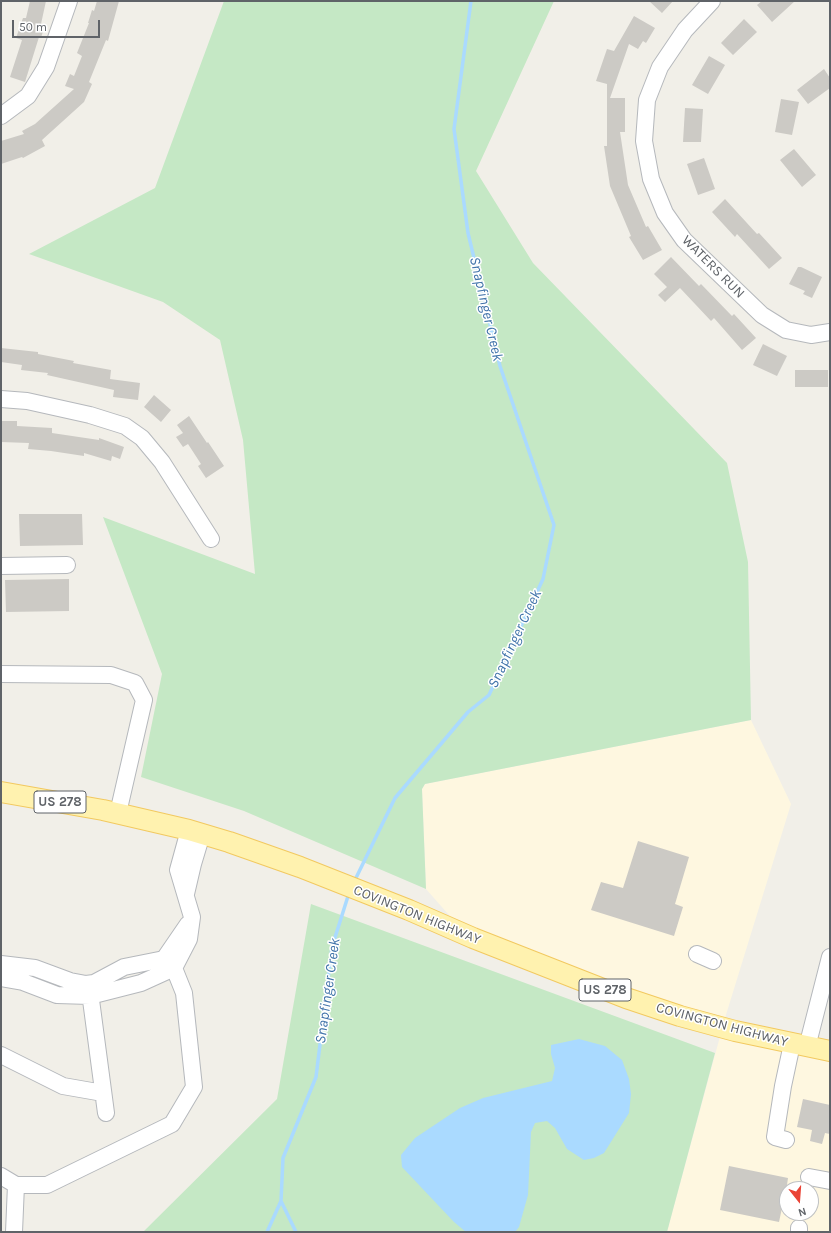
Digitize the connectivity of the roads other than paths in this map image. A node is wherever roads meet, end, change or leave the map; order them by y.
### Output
1 (69, 1) edge
2 (712, 1) edge
3 (1, 116) edge
4 (830, 332) edge
5 (1, 399) edge
6 (211, 539) dead end
7 (67, 565) dead end
8 (1, 566) edge
9 (1, 674) edge
10 (1, 792) edge
11 (118, 813) junction
12 (196, 832) junction
13 (697, 954) dead end
14 (830, 957) edge
15 (713, 961) dead end
16 (169, 963) junction
17 (1, 964) edge
18 (1, 978) edge
19 (90, 990) junction
20 (800, 1045) junction
21 (830, 1052) edge
22 (1, 1055) edge
23 (104, 1093) junction
24 (106, 1113) dead end
25 (786, 1140) dead end
26 (1, 1176) edge
27 (809, 1177) dead end
28 (830, 1181) edge
29 (16, 1185) junction
30 (14, 1232) edge

1 - 3 street
2 - 4 street, WATERS RUN
5 - 6 street
7 - 8 street
9 - 11 street
10 - 11 main road, COVINGTON HIGHWAY / US 278
11 - 12 main road, COVINGTON HIGHWAY / US 278
12 - 16 street
12 - 20 main road, COVINGTON HIGHWAY / US 278
13 - 15 street
14 - 20 street
16 - 19 street
16 - 29 street
17 - 19 street
18 - 19 street
19 - 23 street
20 - 21 main road, COVINGTON HIGHWAY / US 278
20 - 25 street
22 - 23 street
23 - 24 street
26 - 29 street
27 - 28 street
29 - 30 street

